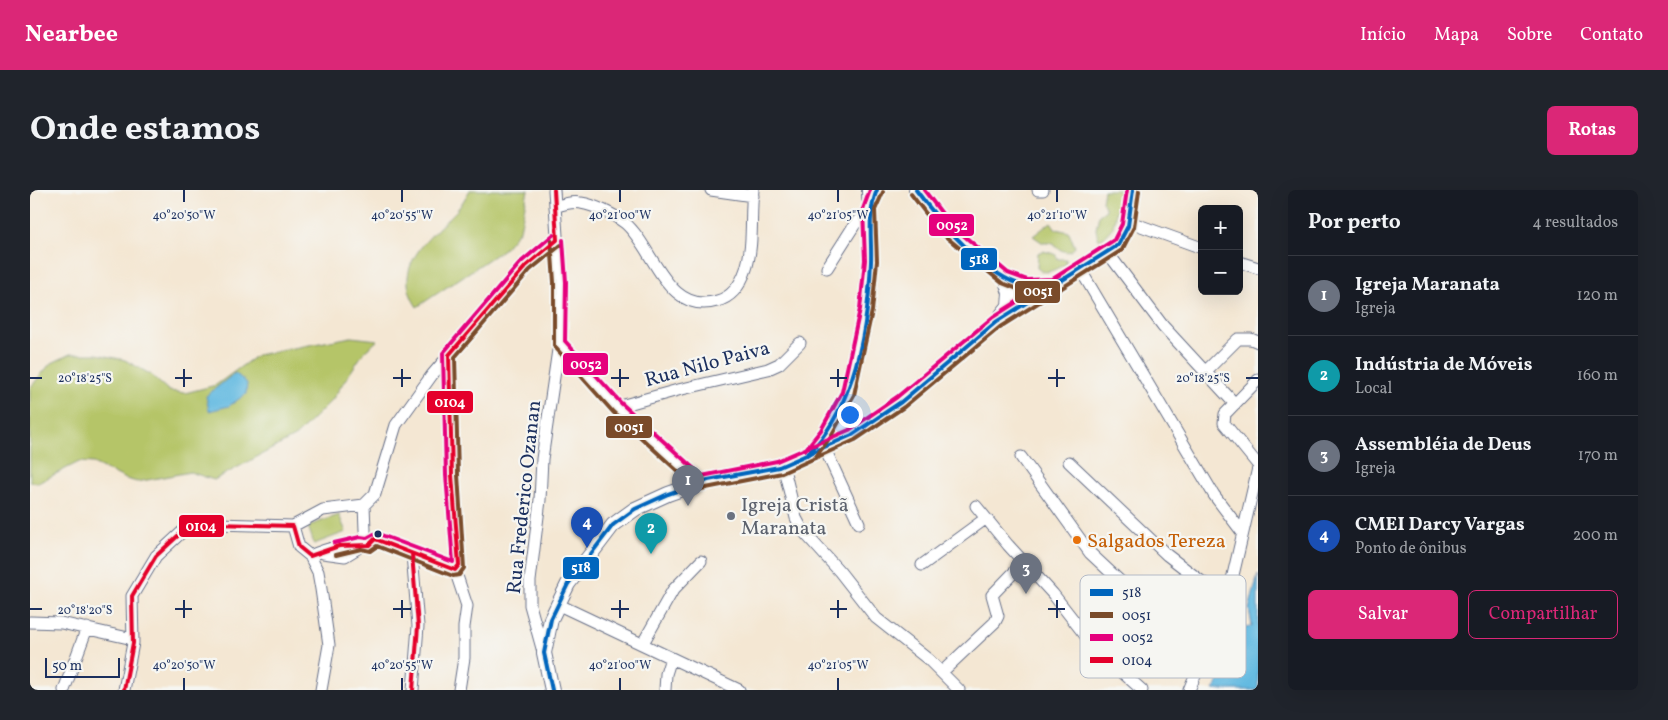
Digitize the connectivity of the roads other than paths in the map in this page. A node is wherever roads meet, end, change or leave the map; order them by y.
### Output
1 (554, 190) edge
2 (711, 190) edge
3 (869, 190) edge
4 (877, 190) edge
5 (916, 190) edge
6 (1038, 190) edge
7 (1043, 190) edge
8 (1133, 190) edge
9 (753, 193) edge
10 (555, 207) junction
11 (869, 209) junction
12 (1130, 222) junction
13 (557, 240) junction
14 (1198, 247) edge
15 (1108, 254) junction
16 (1243, 263) edge
17 (827, 268) dead end
18 (1258, 268) edge
19 (1080, 270) junction
20 (1004, 278) junction
21 (1053, 285) junction
22 (996, 322) junction
23 (1258, 342) edge
24 (559, 343) junction
25 (800, 343) dead end
26 (449, 355) junction
27 (1206, 371) junction
28 (1258, 380) edge
29 (848, 394) junction
30 (1235, 404) junction
31 (617, 407) junction
32 (844, 439) junction
33 (825, 448) junction
34 (810, 454) junction
35 (1020, 457) dead end
36 (1069, 462) dead end
37 (783, 465) junction
38 (1258, 466) edge
39 (700, 483) junction
40 (364, 505) junction
41 (976, 506) dead end
42 (985, 519) junction
43 (859, 523) dead end
44 (292, 526) junction
45 (1242, 532) junction
46 (365, 544) junction
47 (314, 554) junction
48 (412, 554) junction
49 (701, 561) dead end
50 (1023, 564) junction
51 (922, 565) dead end
52 (456, 570) junction
53 (1113, 575) edge
54 (1193, 575) edge
55 (1233, 575) edge
56 (558, 604) junction
57 (30, 622) edge
58 (87, 628) junction
59 (1080, 629) edge
60 (133, 639) junction
61 (643, 643) junction
62 (544, 653) junction
63 (671, 658) junction
64 (942, 672) junction
65 (1129, 678) edge
66 (1193, 678) edge
67 (64, 690) edge
68 (124, 690) edge
69 (321, 690) edge
70 (413, 690) edge
71 (459, 690) edge
72 (552, 690) edge
73 (666, 690) edge
74 (739, 690) edge
75 (959, 690) edge
76 (1142, 690) edge
77 (1188, 690) edge

1 - 10 street, Rua Frederico Ozanan
2 - 9 street
3 - 11 main road
4 - 11 main road
5 - 20 main road
6 - 7 street
8 - 12 street
9 - 10 street
10 - 13 street, Rua Frederico Ozanan
11 - 17 street
11 - 29 main road
12 - 14 street
12 - 15 street
13 - 24 street, Rua Frederico Ozanan
13 - 26 street
15 - 19 street
15 - 27 street
16 - 18 street
19 - 21 street
19 - 45 street
20 - 21 street
20 - 22 main road
21 - 22 street
22 - 32 main road
23 - 27 street
24 - 31 street
24 - 62 street, Rua Frederico Ozanan
25 - 31 street, Rua Nilo Paiva
26 - 40 street
26 - 52 street
27 - 30 street
28 - 30 street
29 - 32 main road
29 - 34 main road
30 - 38 street
31 - 39 street
32 - 33 main road
33 - 34 main road
33 - 43 street
34 - 37 main road
35 - 53 street
36 - 54 street
37 - 39 main road
37 - 64 street
38 - 45 street
39 - 56 main road
40 - 44 street
40 - 46 street
41 - 42 street
42 - 50 street
42 - 51 street
44 - 47 street
44 - 60 street
45 - 55 street
46 - 47 street
46 - 48 street
47 - 69 street
48 - 52 street
48 - 70 street
49 - 61 street
50 - 59 street
50 - 64 street
52 - 71 street
56 - 61 street
56 - 62 main road
57 - 58 street
58 - 60 street
58 - 67 street
60 - 68 street
61 - 63 street
62 - 72 main road
63 - 73 street
63 - 74 street
64 - 75 street
65 - 76 street
66 - 77 street

